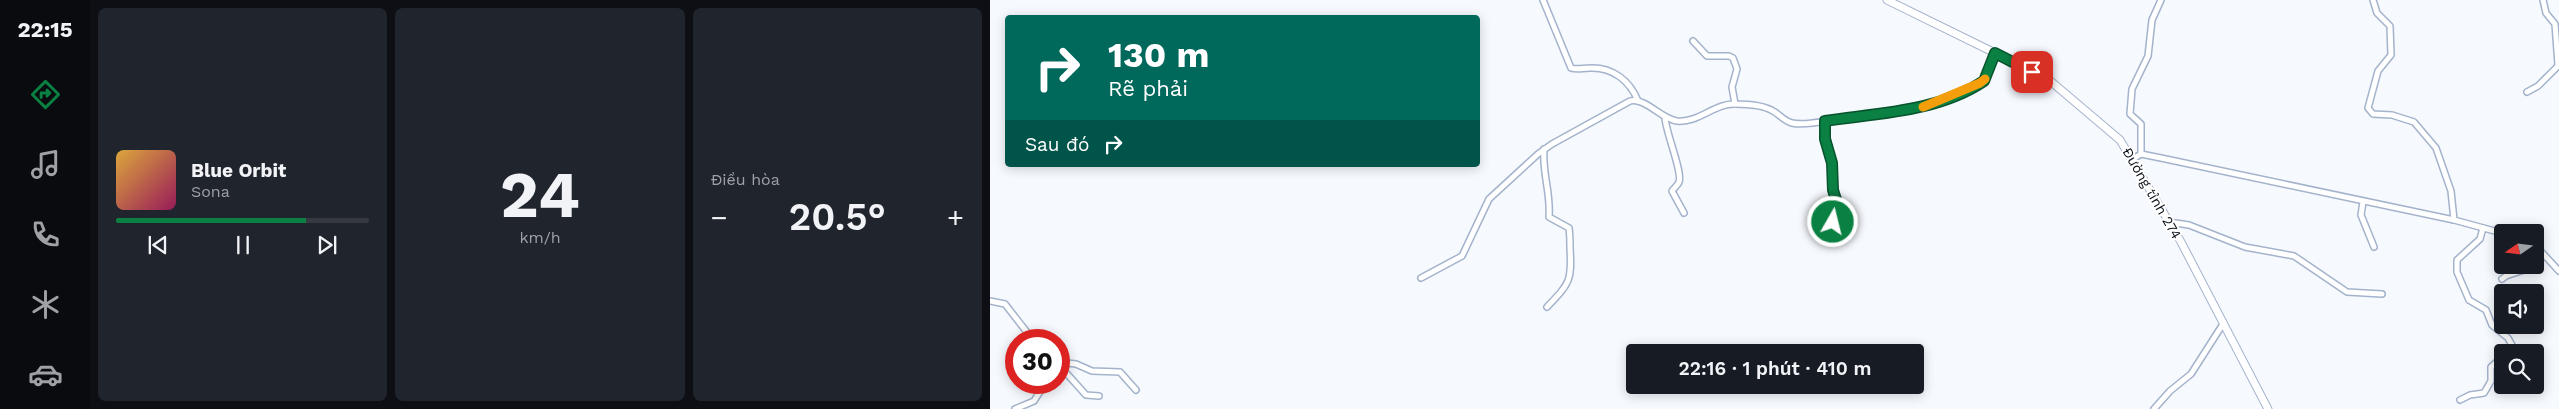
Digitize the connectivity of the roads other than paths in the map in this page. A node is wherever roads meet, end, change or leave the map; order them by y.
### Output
1 (1543, 0) edge
2 (1887, 0) edge
3 (2161, 0) edge
4 (2373, 0) edge
5 (2543, 0) edge
6 (1693, 42) dead end
7 (1995, 53) junction
8 (2559, 65) edge
9 (2527, 92) dead end
10 (1638, 101) junction
11 (1735, 104) junction
12 (1665, 118) junction
13 (1825, 121) junction
14 (1544, 149) junction
15 (2140, 154) junction
16 (2133, 159) junction
17 (2363, 202) junction
18 (1684, 213) dead end
19 (2454, 220) junction
20 (1833, 222) dead end
21 (2169, 222) junction
22 (2483, 228) junction
23 (2494, 231) edge
24 (2374, 246) dead end
25 (2544, 252) edge
26 (2559, 271) edge
27 (2512, 274) edge
28 (1421, 278) dead end
29 (2502, 279) dead end
30 (2382, 294) dead end
31 (990, 301) edge
32 (1547, 307) dead end
33 (2223, 324) junction
34 (1024, 329) edge
35 (2511, 344) edge
36 (1070, 364) edge
37 (2494, 365) edge
38 (1070, 377) edge
39 (1136, 390) dead end
40 (1038, 394) edge
41 (1099, 396) dead end
42 (2460, 400) dead end
43 (1015, 409) edge
44 (2154, 409) edge
45 (2268, 409) edge

1 - 10 street
2 - 7 main road, Đường tỉnh 274
3 - 15 street
4 - 19 street
5 - 8 street
6 - 11 street
7 - 13 street
7 - 16 main road, Đường tỉnh 274
8 - 9 street
10 - 12 street
10 - 14 street
11 - 12 street
11 - 13 street
12 - 18 street
13 - 20 street
14 - 28 street
14 - 32 street
15 - 16 street
15 - 17 street
16 - 21 main road, Đường tỉnh 274
17 - 19 street
17 - 24 street
19 - 22 street
21 - 30 street
21 - 33 main road, Đường tỉnh 274
22 - 23 street
22 - 35 street
25 - 26 street
27 - 29 street
31 - 34 street
33 - 44 street
33 - 45 main road, Đường tỉnh 274
36 - 39 street
37 - 42 street
38 - 41 street
40 - 43 street

